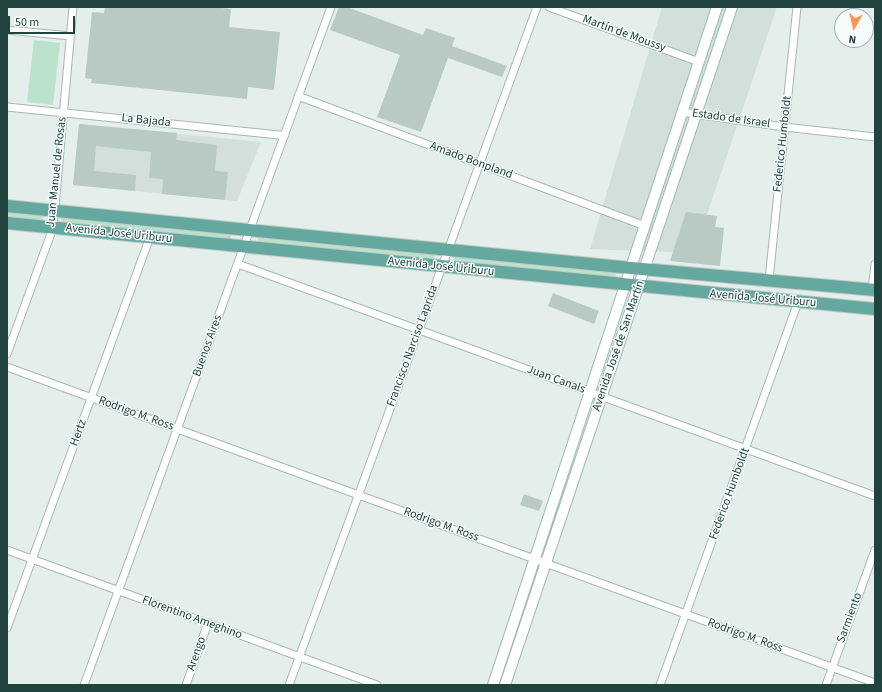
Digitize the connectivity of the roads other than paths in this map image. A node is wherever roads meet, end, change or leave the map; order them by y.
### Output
1 (73, 7) edge
2 (330, 7) edge
3 (537, 7) edge
4 (549, 7) edge
5 (717, 7) edge
6 (732, 7) edge
7 (797, 7) edge
8 (7, 30) edge
9 (71, 36) junction
10 (699, 62) junction
11 (298, 96) junction
12 (7, 107) edge
13 (682, 112) junction
14 (64, 113) junction
15 (696, 114) junction
16 (784, 127) junction
17 (285, 135) junction
18 (875, 137) edge
19 (480, 164) junction
20 (7, 206) edge
21 (55, 210) junction
22 (7, 223) edge
23 (645, 226) junction
24 (53, 228) junction
25 (250, 230) junction
26 (150, 237) junction
27 (244, 246) junction
28 (450, 249) junction
29 (238, 264) junction
30 (875, 264) edge
31 (442, 267) junction
32 (631, 268) junction
33 (645, 269) junction
34 (769, 280) junction
35 (625, 285) junction
36 (639, 287) junction
37 (874, 290) edge
38 (798, 302) junction
39 (872, 310) edge
40 (418, 330) junction
41 (7, 354) edge
42 (7, 367) edge
43 (590, 392) junction
44 (601, 396) junction
45 (91, 398) junction
46 (178, 429) junction
47 (746, 449) junction
48 (358, 495) junction
49 (875, 496) edge
50 (7, 550) edge
51 (875, 550) edge
52 (32, 559) junction
53 (534, 560) junction
54 (545, 564) junction
55 (119, 591) junction
56 (686, 614) junction
57 (208, 623) junction
58 (7, 628) edge
59 (299, 657) junction
60 (832, 667) junction
61 (875, 682) edge
62 (84, 685) edge
63 (186, 685) edge
64 (289, 685) edge
65 (377, 685) edge
66 (494, 685) edge
67 (505, 685) edge
68 (660, 685) edge
69 (826, 685) edge

1 - 9 street, Juan Manuel de Rosas
2 - 11 street, Buenos Aires
3 - 19 street, Francisco Narciso Laprida
4 - 10 street, Martín de Moussy
5 - 10 main road, Avenida José de San Martín
6 - 15 main road, Avenida José de San Martín
7 - 16 street, Federico Humboldt
8 - 9 street
9 - 14 street, Juan Manuel de Rosas
10 - 13 main road, Avenida José de San Martín
11 - 17 street, Buenos Aires
11 - 19 street, Amado Bonpland
12 - 14 street, La Bajada
13 - 15 street, Estado de Israel
13 - 23 main road, Avenida José de San Martín
14 - 17 street, La Bajada
14 - 21 street, Juan Manuel de Rosas
15 - 16 street, Estado de Israel
15 - 33 main road, Avenida José de San Martín
16 - 18 street, Estado de Israel
16 - 34 street, Federico Humboldt
17 - 25 street, Buenos Aires
19 - 23 street, Amado Bonpland
19 - 28 street, Francisco Narciso Laprida
20 - 21 main road, Avenida José Uriburu
21 - 24 street, Juan Manuel de Rosas
21 - 25 main road, Avenida José Uriburu
22 - 24 main road, Avenida José Uriburu
23 - 32 main road, Avenida José de San Martín
24 - 26 main road, Avenida José Uriburu
24 - 41 street, Juan Manuel de Rosas
25 - 27 street, Buenos Aires
25 - 28 main road, Avenida José Uriburu
26 - 27 main road, Avenida José Uriburu
26 - 45 street, Hertz
27 - 29 street, Buenos Aires
27 - 31 main road, Avenida José Uriburu
28 - 31 street, Francisco Narciso Laprida
28 - 32 main road, Avenida José Uriburu
29 - 40 street, Juan Canals
29 - 46 street, Buenos Aires
30 - 37 street
31 - 35 main road, Avenida José Uriburu
31 - 40 street, Francisco Narciso Laprida
32 - 33 main road, Avenida José Uriburu
32 - 35 main road, Avenida José de San Martín
33 - 34 main road, Avenida José Uriburu
33 - 36 main road, Avenida José de San Martín
34 - 37 main road, Avenida José Uriburu
35 - 36 main road, Avenida José Uriburu
35 - 43 main road, Avenida José de San Martín
36 - 38 main road, Avenida José Uriburu
36 - 44 main road, Avenida José de San Martín
38 - 39 main road, Avenida José Uriburu
38 - 47 street, Federico Humboldt
40 - 43 street, Juan Canals
40 - 48 street, Francisco Narciso Laprida
42 - 45 street, Rodrigo M. Ross
43 - 44 street, Juan Canals
43 - 53 main road, Avenida José de San Martín
44 - 47 street, Juan Canals
44 - 54 main road, Avenida José de San Martín
45 - 46 street, Rodrigo M. Ross
45 - 52 street, Hertz
46 - 48 street, Rodrigo M. Ross
46 - 55 street, Buenos Aires
47 - 49 street, Juan Canals
47 - 56 street, Federico Humboldt
48 - 53 street, Rodrigo M. Ross
48 - 59 street, Francisco Narciso Laprida
50 - 52 street, Florentino Ameghino
51 - 60 street, Sarmiento
52 - 55 street, Florentino Ameghino
52 - 58 street, Hertz
53 - 54 street, Rodrigo M. Ross
53 - 66 main road, Avenida José de San Martín
54 - 56 street, Rodrigo M. Ross
54 - 67 main road, Avenida José de San Martín
55 - 57 street, Florentino Ameghino
55 - 62 street, Buenos Aires
56 - 60 street, Rodrigo M. Ross
56 - 68 street, Federico Humboldt
57 - 59 street, Florentino Ameghino
57 - 63 street, Arengo
59 - 64 street, Francisco Narciso Laprida
59 - 65 street, Florentino Ameghino
60 - 61 street, Rodrigo M. Ross
60 - 69 street, Sarmiento

